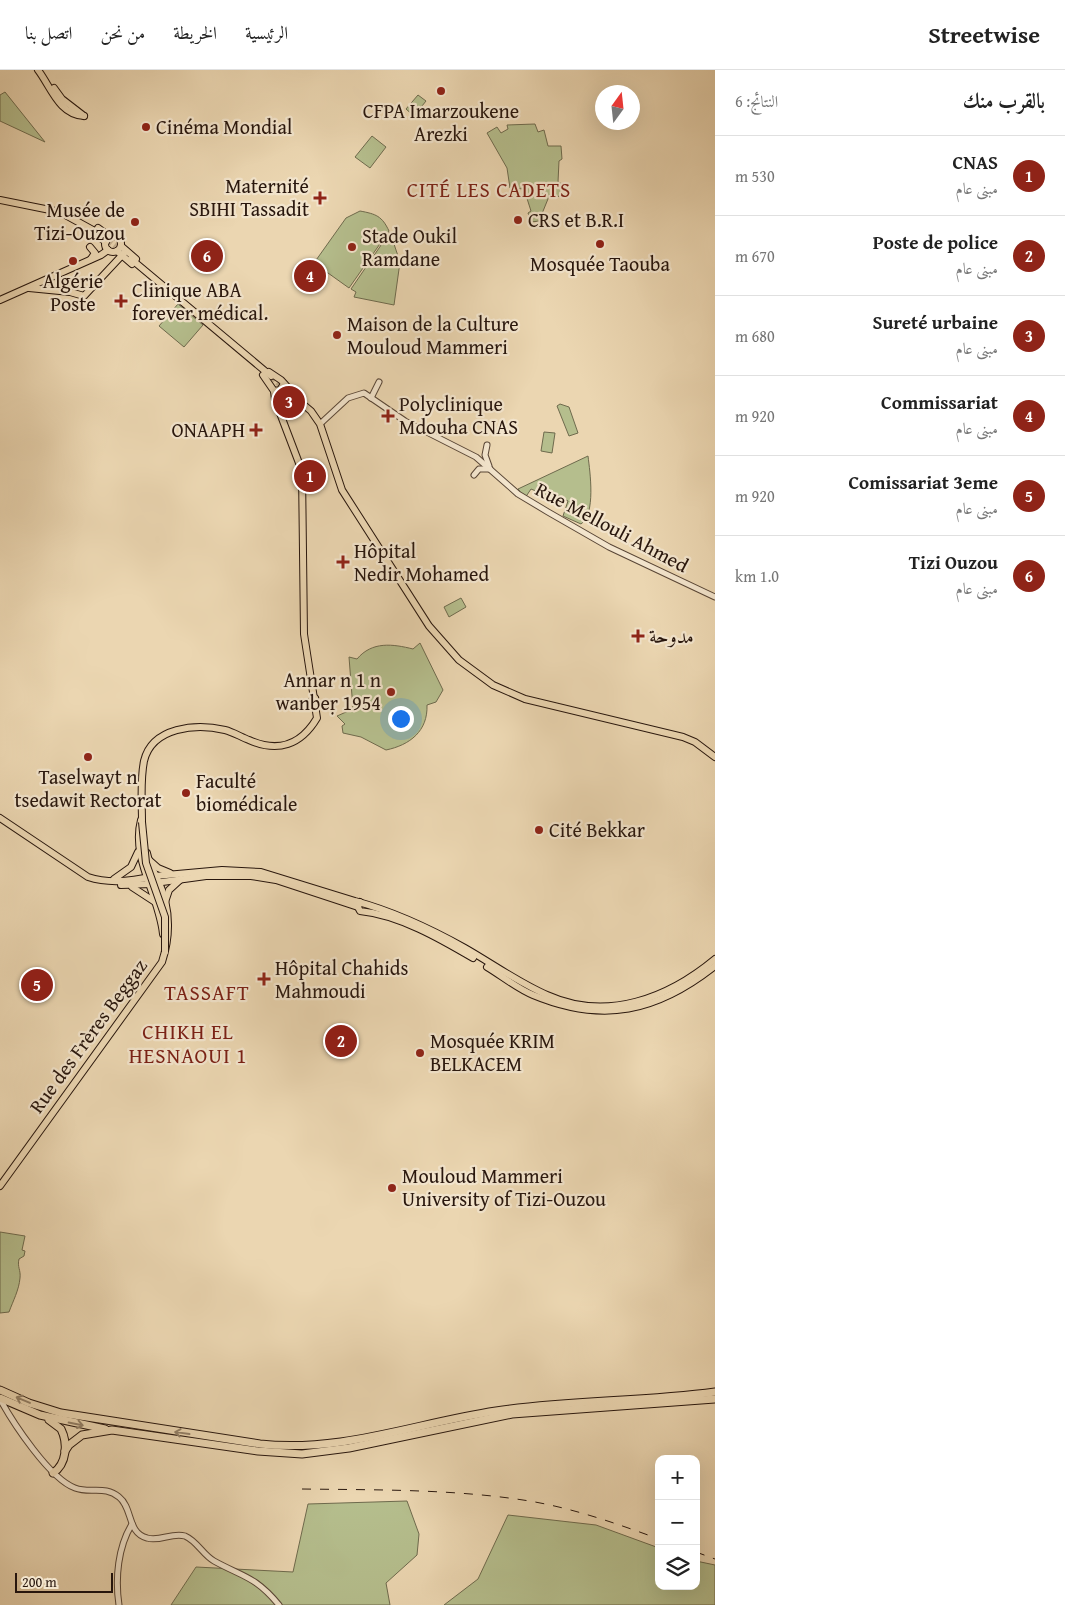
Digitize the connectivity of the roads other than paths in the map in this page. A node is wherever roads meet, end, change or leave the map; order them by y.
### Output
1 (38, 70) edge
2 (44, 70) edge
3 (0, 200) edge
4 (35, 206) junction
5 (110, 237) junction
6 (90, 247) dead end
7 (116, 251) junction
8 (131, 259) tunnel mouth
9 (91, 260) junction
10 (114, 264) junction
11 (163, 287) junction
12 (28, 288) junction
13 (0, 300) edge
14 (227, 339) junction
15 (379, 382) dead end
16 (279, 388) junction
17 (372, 398) junction
18 (270, 405) dead end
19 (277, 405) junction
20 (281, 413) junction
21 (320, 424) junction
22 (487, 445) dead end
23 (491, 469) junction
24 (474, 475) dead end
25 (715, 597) edge
26 (315, 698) junction
27 (306, 703) dead end
28 (715, 757) edge
29 (0, 818) edge
30 (142, 820) junction
31 (0, 823) edge
32 (139, 848) junction
33 (148, 859) junction
34 (179, 876) junction
35 (109, 880) junction
36 (153, 880) junction
37 (124, 885) junction
38 (165, 902) junction
39 (156, 903) junction
40 (165, 952) junction
41 (715, 959) edge
42 (715, 966) edge
43 (533, 991) junction
44 (0, 1186) edge
45 (3, 1391) edge
46 (715, 1392) edge
47 (0, 1399) edge
48 (715, 1399) edge
49 (0, 1410) edge
50 (7, 1411) junction
51 (40, 1415) junction
52 (112, 1430) junction
53 (65, 1452) junction
54 (53, 1473) junction
55 (132, 1524) junction
56 (119, 1605) edge
57 (278, 1605) edge

1 - 2 main road
3 - 4 main road
4 - 5 main road
4 - 5 main road
5 - 7 main road
5 - 7 main road
6 - 9 main road
7 - 9 main road
7 - 10 main road
7 - 10 main road
7 - 11 main road
8 - 11 main road
9 - 12 main road
10 - 12 main road
11 - 14 main road
12 - 13 main road
14 - 16 main road
14 - 16 main road
15 - 17 street
16 - 19 main road
16 - 20 main road
16 - 21 main road
17 - 21 street, Rue Mellouli Ahmed
17 - 23 street, Rue Mellouli Ahmed
18 - 19 main road
19 - 20 main road
20 - 26 main road
21 - 28 main road
22 - 23 street
23 - 24 street
23 - 25 street, Rue Mellouli Ahmed
26 - 27 main road
26 - 30 main road
29 - 35 main road
30 - 32 main road
30 - 33 main road
30 - 40 main road, bridge
31 - 37 main road
32 - 35 main road
32 - 36 main road
33 - 34 main road
33 - 36 main road
34 - 36 main road
34 - 38 main road
34 - 43 main road
35 - 36 main road
36 - 37 main road
36 - 38 main road
36 - 39 main road
37 - 39 main road
38 - 40 main road
39 - 40 main road
40 - 44 main road, Rue des Frères Beggaz
41 - 43 main road
42 - 43 main road
46 -> 45 highway
47 - 50 street
47 - 51 highway
48 - 52 highway
49 - 50 street
50 - 54 street
51 -> 52 highway
51 - 53 highway
52 - 53 highway
53 - 54 highway
54 - 55 street
55 - 56 street
55 - 57 street

